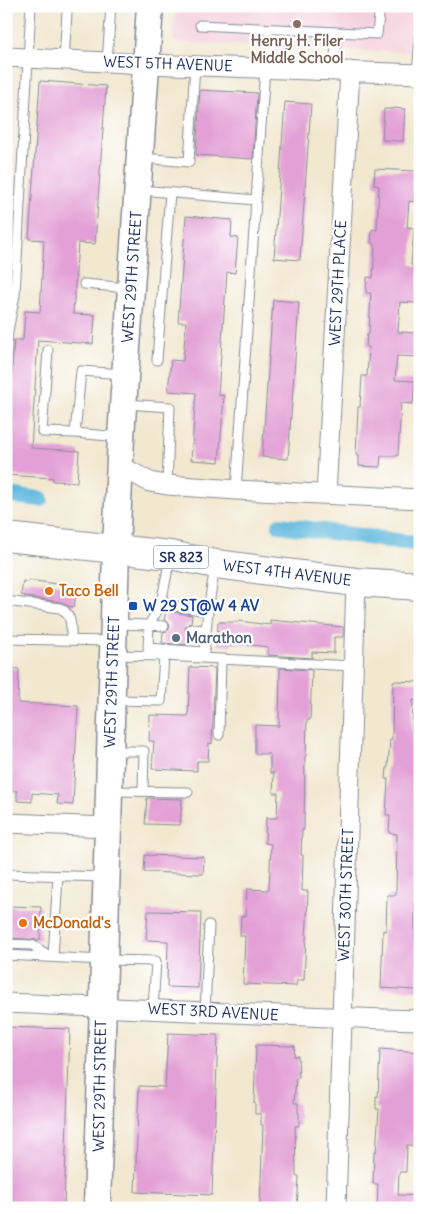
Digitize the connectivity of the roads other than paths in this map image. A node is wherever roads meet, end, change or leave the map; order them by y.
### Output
1 (31, 6) edge
2 (110, 6) edge
3 (150, 6) edge
4 (380, 6) edge
5 (67, 12) dead end
6 (200, 25) dead end
7 (337, 32) junction
8 (420, 40) edge
9 (6, 57) edge
10 (28, 58) junction
11 (64, 60) junction
12 (107, 62) junction
13 (146, 64) junction
14 (195, 66) junction
15 (265, 68) junction
16 (342, 71) junction
17 (418, 74) edge
18 (140, 158) junction
19 (138, 190) junction
20 (170, 193) junction
21 (256, 200) junction
22 (84, 284) dead end
23 (131, 288) junction
24 (48, 350) dead end
25 (6, 356) edge
26 (157, 360) dead end
27 (126, 374) junction
28 (124, 404) junction
29 (75, 434) junction
30 (121, 437) junction
31 (120, 466) junction
32 (167, 485) junction
33 (236, 490) junction
34 (326, 494) junction
35 (420, 499) edge
36 (6, 537) edge
37 (116, 549) junction
38 (170, 555) junction
39 (216, 564) junction
40 (356, 582) junction
41 (420, 586) edge
42 (6, 602) edge
43 (161, 604) junction
44 (208, 611) junction
45 (149, 625) junction
46 (164, 626) dead end
47 (191, 628) dead end
48 (206, 630) junction
49 (6, 639) edge
50 (71, 640) junction
51 (114, 640) junction
52 (164, 656) junction
53 (221, 659) junction
54 (353, 666) junction
55 (112, 700) junction
56 (219, 735) dead end
57 (110, 751) junction
58 (109, 791) junction
59 (143, 792) junction
60 (188, 792) dead end
61 (6, 823) edge
62 (108, 827) junction
63 (6, 874) edge
64 (58, 876) junction
65 (106, 878) junction
66 (209, 925) dead end
67 (6, 944) edge
68 (6, 955) edge
69 (53, 958) junction
70 (103, 960) junction
71 (6, 1003) edge
72 (102, 1007) junction
73 (153, 1009) junction
74 (205, 1012) junction
75 (342, 1018) junction
76 (420, 1020) edge
77 (97, 1208) edge
78 (336, 1208) edge

1 - 10 lane
2 - 12 lane
3 - 13 street, WEST 29TH STREET
4 - 7 lane
5 - 11 lane
6 - 7 lane
7 - 16 lane
8 - 17 lane
9 - 10 street, WEST 5TH AVENUE
10 - 11 street, WEST 5TH AVENUE
10 - 25 lane
11 - 12 street, WEST 5TH AVENUE
12 - 13 street, WEST 5TH AVENUE
13 - 14 street, WEST 5TH AVENUE
13 - 18 street, WEST 29TH STREET
14 - 15 street, WEST 5TH AVENUE
14 - 18 lane
15 - 16 street, WEST 5TH AVENUE
15 - 21 lane
16 - 17 street, WEST 5TH AVENUE
16 - 34 street, WEST 29TH PLACE
18 - 19 street, WEST 29TH STREET
19 - 20 lane
19 - 23 street, WEST 29TH STREET
20 - 21 lane
20 - 26 lane
21 - 33 lane
22 - 23 lane
23 - 27 street, WEST 29TH STREET
24 - 29 lane
27 - 28 street, WEST 29TH STREET
27 - 29 lane
28 - 30 street, WEST 29TH STREET
28 - 32 lane
29 - 30 lane
30 - 31 street, WEST 29TH STREET
31 - 32 street
31 - 37 street, WEST 29TH STREET
32 - 33 street
33 - 34 street
34 - 35 street
36 - 37 main road, WEST 4TH AVENUE / SR 823
37 - 38 main road, WEST 4TH AVENUE / SR 823
37 - 51 street, WEST 29TH STREET
38 - 39 main road, WEST 4TH AVENUE / SR 823
38 - 43 lane
39 - 40 main road, WEST 4TH AVENUE / SR 823
39 - 44 lane
40 - 41 main road, WEST 4TH AVENUE / SR 823
40 - 54 street, WEST 30TH STREET
42 - 50 lane
43 - 44 lane
43 - 45 lane
44 - 48 lane
45 - 46 lane
45 - 48 lane
45 - 51 lane
47 - 48 lane
49 - 50 lane
50 - 51 lane
51 - 52 lane
51 - 55 street, WEST 29TH STREET
52 - 53 lane
52 - 55 lane
53 - 54 lane
53 - 56 lane
54 - 75 street, WEST 30TH STREET
55 - 57 street, WEST 29TH STREET
57 - 58 street, WEST 29TH STREET
57 - 59 lane
58 - 59 lane
58 - 62 street, WEST 29TH STREET
59 - 60 lane
61 - 62 street
62 - 65 street, WEST 29TH STREET
63 - 64 lane
64 - 65 lane
64 - 69 lane
65 - 70 street, WEST 29TH STREET
66 - 74 lane
67 - 69 lane
68 - 69 lane
69 - 70 lane
70 - 72 street, WEST 29TH STREET
70 - 73 lane
71 - 72 street, WEST 3RD AVENUE
72 - 73 street, WEST 3RD AVENUE
72 - 77 street, WEST 29TH STREET
73 - 74 street, WEST 3RD AVENUE
74 - 75 street, WEST 3RD AVENUE
75 - 76 street, WEST 3RD AVENUE
75 - 78 street, WEST 30TH STREET

